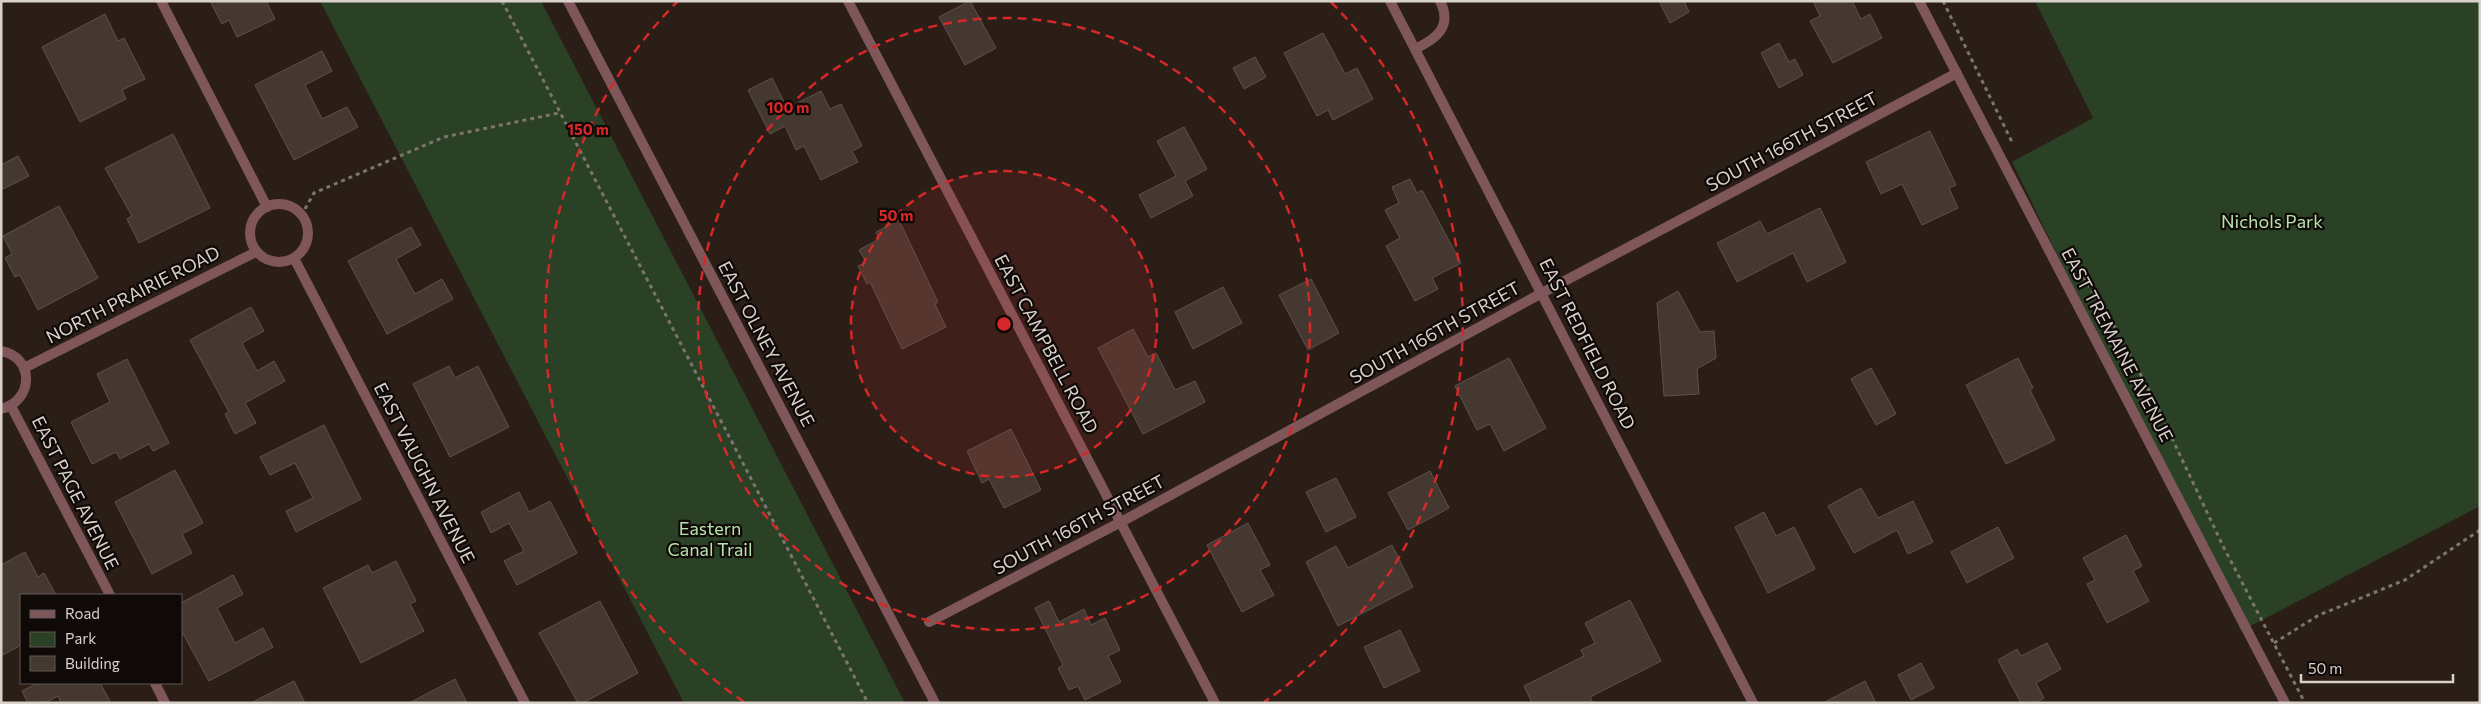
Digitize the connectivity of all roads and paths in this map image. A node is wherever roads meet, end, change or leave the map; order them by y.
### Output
1 (161, 1) edge
2 (502, 1) edge
3 (568, 1) edge
4 (848, 1) edge
5 (1390, 1) edge
6 (1440, 1) edge
7 (1919, 1) edge
8 (1943, 1) edge
9 (1415, 50) junction
10 (1957, 73) junction
11 (559, 113) junction
12 (2016, 149) dead end
13 (268, 207) junction
14 (301, 216) junction
15 (256, 252) junction
16 (294, 258) junction
17 (2074, 262) dead end
18 (1542, 293) junction
19 (1, 350) edge
20 (24, 368) junction
21 (6, 407) edge
22 (1121, 522) junction
23 (2480, 530) edge
24 (109, 594) edge
25 (929, 622) dead end
26 (2274, 642) junction
27 (156, 684) edge
28 (166, 703) edge
29 (525, 703) edge
30 (868, 703) edge
31 (935, 703) edge
32 (1215, 703) edge
33 (1753, 703) edge
34 (2285, 703) edge
35 (2306, 703) edge

1 - 13 street
2 - 11 path
3 - 31 street, EAST OLNEY AVENUE
4 - 22 street, EAST CAMPBELL ROAD
5 - 9 street, EAST REDFIELD ROAD
6 - 9 street
7 - 10 street, EAST TREMAINE AVENUE
8 - 12 path
9 - 18 street, EAST REDFIELD ROAD
10 - 18 street, SOUTH 166TH STREET
10 - 34 street, EAST TREMAINE AVENUE
11 - 14 path
11 - 30 path
13 - 14 street
13 - 15 street
14 - 16 street
15 - 16 street
15 - 20 street, NORTH PRAIRIE ROAD
16 - 29 street, EAST VAUGHN AVENUE
17 - 26 path
18 - 22 street, SOUTH 166TH STREET
18 - 33 street, EAST REDFIELD ROAD
19 - 20 street
20 - 21 street, EAST PAGE AVENUE
21 - 24 street, EAST PAGE AVENUE
22 - 25 street, SOUTH 166TH STREET
22 - 32 street, EAST CAMPBELL ROAD
23 - 26 path
26 - 35 path
27 - 28 street

